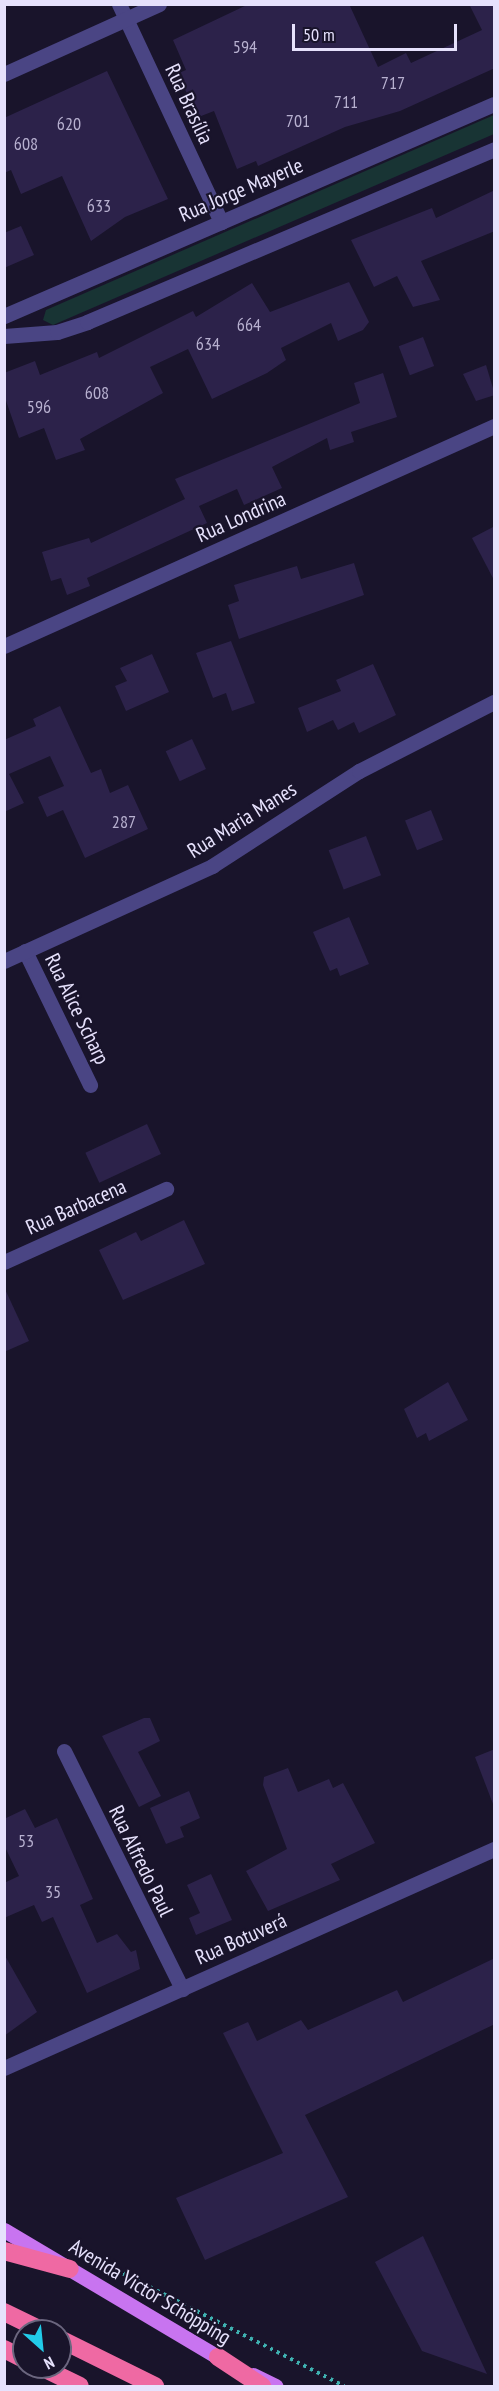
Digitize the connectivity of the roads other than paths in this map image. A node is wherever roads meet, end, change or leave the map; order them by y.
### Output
1 (119, 4) edge
2 (159, 4) edge
3 (126, 19) junction
4 (4, 74) edge
5 (495, 104) edge
6 (495, 149) edge
7 (222, 222) junction
8 (4, 316) edge
9 (4, 336) edge
10 (495, 426) edge
11 (4, 646) edge
12 (495, 702) edge
13 (26, 951) junction
14 (4, 961) edge
15 (90, 1085) dead end
16 (166, 1189) dead end
17 (4, 1263) edge
18 (63, 1751) dead end
19 (495, 1849) edge
20 (182, 1989) junction
21 (4, 2068) edge
22 (4, 2230) edge
23 (4, 2251) edge
24 (70, 2269) junction
25 (4, 2312) edge
26 (18, 2319) edge
27 (72, 2345) edge
28 (218, 2357) junction
29 (66, 2379) edge
30 (80, 2386) edge
31 (155, 2386) edge
32 (262, 2386) edge
33 (276, 2386) edge

1 - 3 street, Rua Brasília
2 - 3 street
3 - 4 street
3 - 7 street, Rua Brasília
5 - 7 street, Rua Jorge Mayerle
6 - 9 street
7 - 8 street, Rua Jorge Mayerle
10 - 11 street, Rua Londrina
12 - 13 street, Rua Maria Manes
13 - 14 street, Rua Maria Manes
13 - 15 street, Rua Alice Scharp
16 - 17 street, Rua Barbacena
18 - 20 street, Rua Alfredo Paul
19 - 20 street, Rua Botuverá
20 - 21 street, Rua Botuverá
22 - 24 main road, Avenida Victor Schöpping
23 - 24 highway
24 - 28 main road, Avenida Victor Schöpping
25 - 26 highway
27 - 31 highway
28 - 32 highway
28 - 33 main road, Avenida Victor Schöpping
29 - 30 highway

